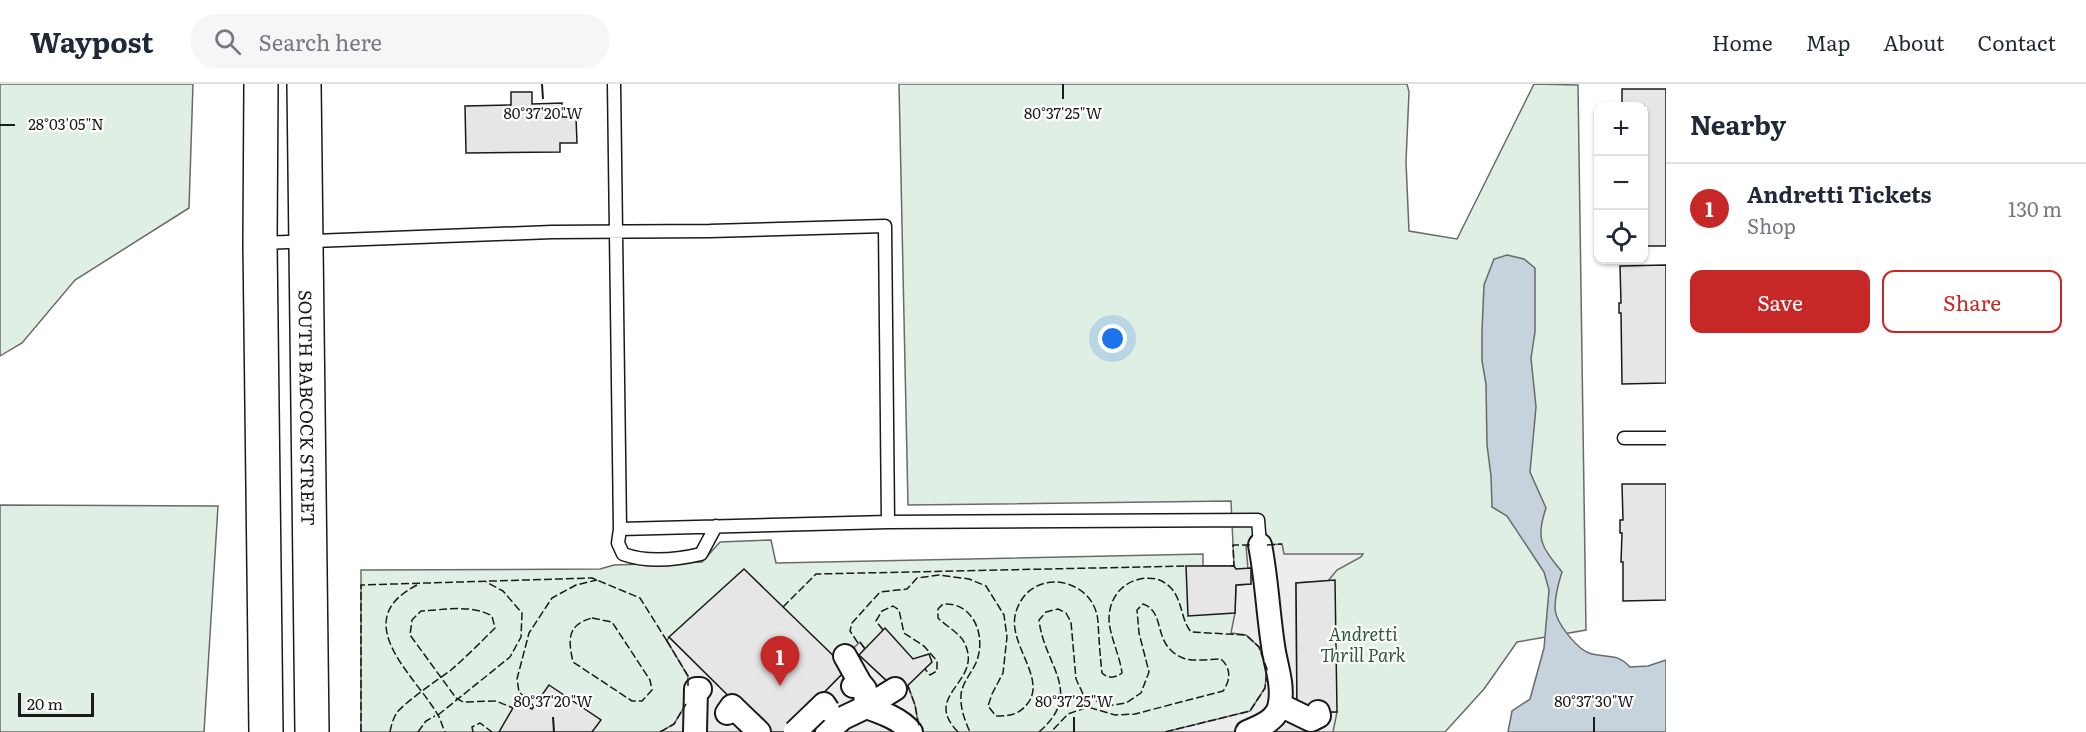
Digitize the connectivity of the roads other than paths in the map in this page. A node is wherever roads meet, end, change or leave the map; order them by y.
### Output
1 (261, 84) edge
2 (304, 84) edge
3 (614, 84) edge
4 (617, 231) junction
5 (304, 240) junction
6 (260, 243) junction
7 (1624, 438) dead end
8 (1666, 438) edge
9 (888, 522) junction
10 (716, 526) junction
11 (620, 529) junction
12 (1260, 545) joint
13 (845, 656) dead end
14 (700, 689) dead end
15 (895, 689) dead end
16 (1280, 705) junction
17 (866, 707) junction
18 (1318, 712) dead end
19 (727, 713) dead end
20 (822, 721) edge
21 (1252, 731) edge
22 (266, 732) edge
23 (312, 732) edge
24 (695, 732) edge
25 (759, 732) edge
26 (795, 732) edge
27 (911, 732) edge

1 - 6 main road
2 - 5 main road, SOUTH BABCOCK STREET
3 - 4 lane
4 - 5 lane
4 - 9 lane
4 - 11 lane
5 - 6 lane
5 - 23 main road, SOUTH BABCOCK STREET
6 - 22 main road
7 - 8 lane
9 - 10 lane
9 - 12 lane
10 - 11 lane
10 - 11 lane
12 - 16 street
13 - 17 street
14 - 24 street
15 - 17 street
16 - 18 street
16 - 21 street
17 - 20 street
17 - 27 street
19 - 25 street
20 - 26 street, bridge

